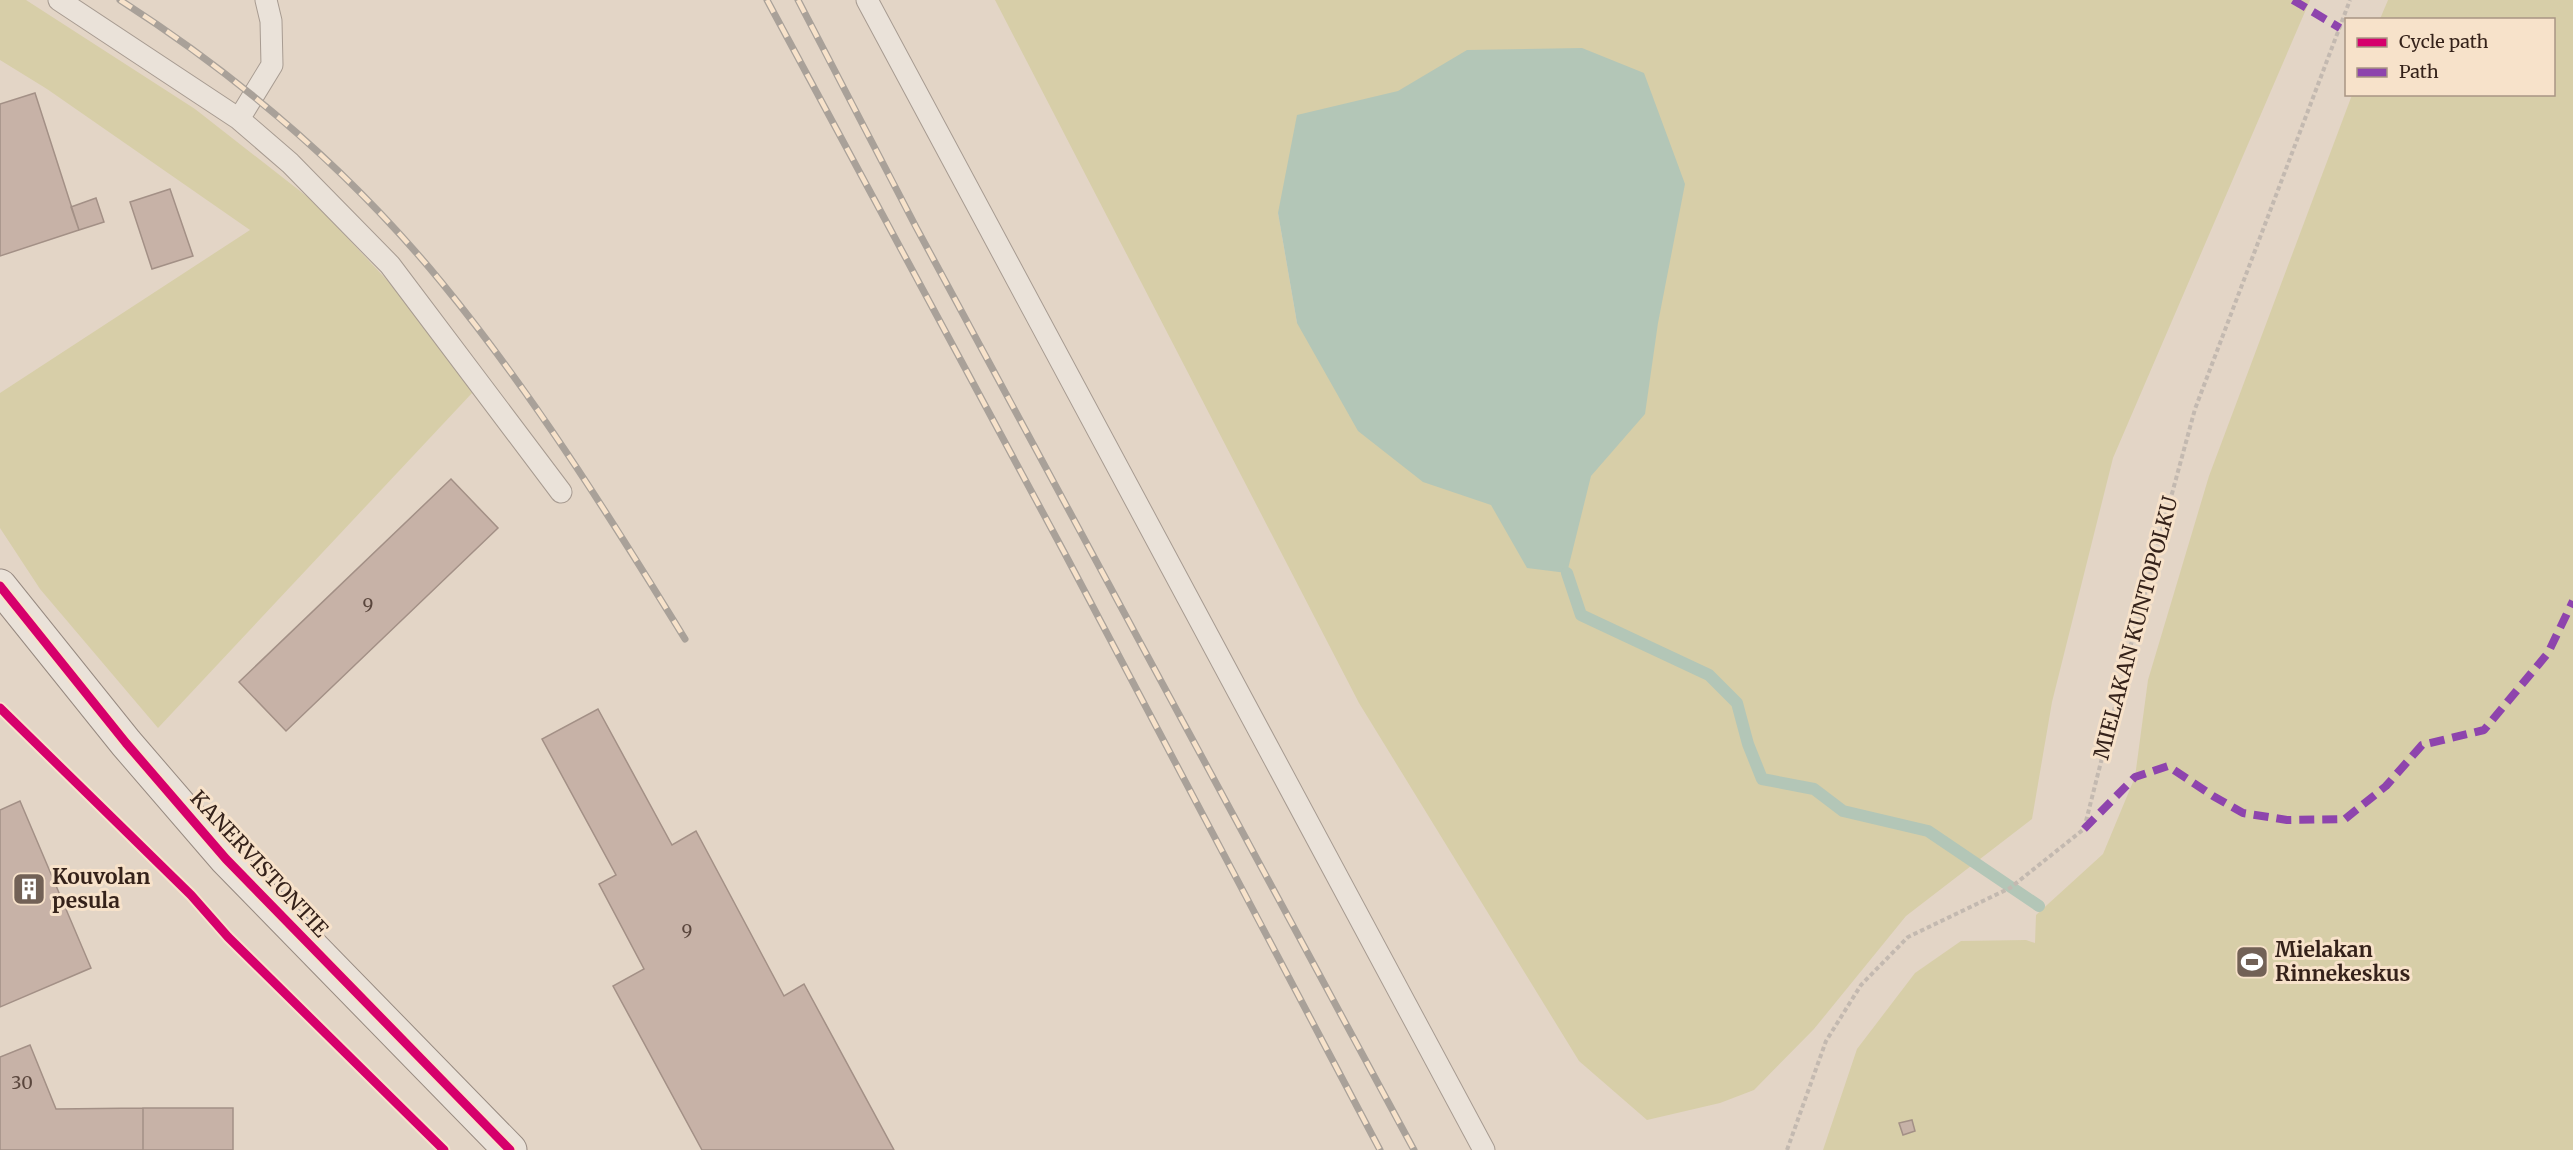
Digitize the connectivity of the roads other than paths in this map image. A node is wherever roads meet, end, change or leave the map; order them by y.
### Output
1 (59, 0) edge
2 (266, 0) edge
3 (867, 0) edge
4 (239, 119) junction
5 (561, 492) dead end
6 (0, 586) edge
7 (510, 1150) edge
8 (1484, 1150) edge

1 - 4 lane
2 - 4 lane
3 - 8 lane
4 - 5 lane
6 - 7 street, KANERVISTONTIE

